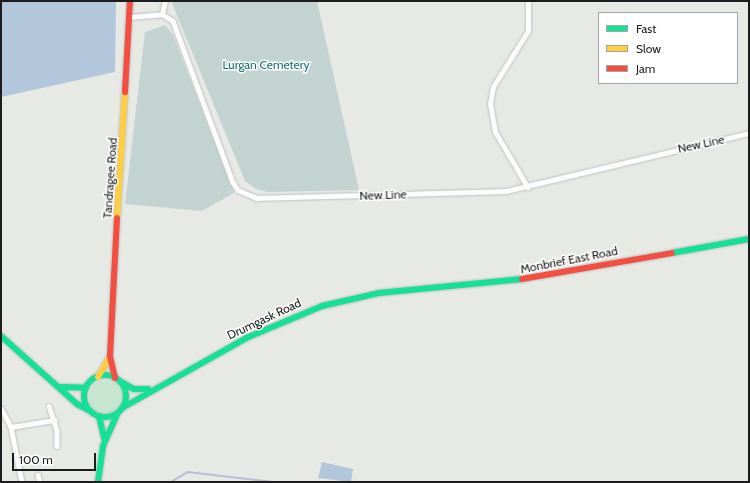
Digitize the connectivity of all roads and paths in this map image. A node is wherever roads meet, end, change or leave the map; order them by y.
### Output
1 (130, 1) edge
2 (165, 1) edge
3 (528, 1) edge
4 (162, 14) junction
5 (130, 18) junction
6 (749, 133) edge
7 (528, 188) junction
8 (749, 239) edge
9 (391, 292) joint
10 (1, 336) edge
11 (110, 356) junction
12 (98, 377) junction
13 (118, 380) junction
14 (61, 387) junction
15 (86, 388) junction
16 (153, 388) junction
17 (49, 406) dead end
18 (1, 408) edge
19 (121, 410) junction
20 (91, 411) junction
21 (99, 416) junction
22 (54, 420) junction
23 (11, 426) junction
24 (57, 446) dead end
25 (103, 446) junction
26 (38, 475) dead end
27 (22, 482) edge
28 (40, 482) edge
29 (98, 482) edge

1 - 5 street, Tandragee Road
2 - 4 street
3 - 7 street
4 - 5 street
4 - 7 street, New Line
5 - 11 street, Tandragee Road
6 - 7 street, New Line
8 - 9 street, Monbrief East Road
9 - 16 street, Drumgask Road
10 - 14 street
11 - 12 street, Tandragee Road
11 - 13 street, Tandragee Road
12 - 13 street
12 - 15 street
13 - 16 street
13 - 19 street
14 - 15 street
14 - 20 street
15 - 20 street
16 - 19 street, Drumgask Road
17 - 22 street
18 - 23 street
19 - 21 street
19 - 25 street
20 - 21 street
21 - 25 street
22 - 23 street
22 - 24 street
23 - 27 street
25 - 29 street
26 - 28 street

